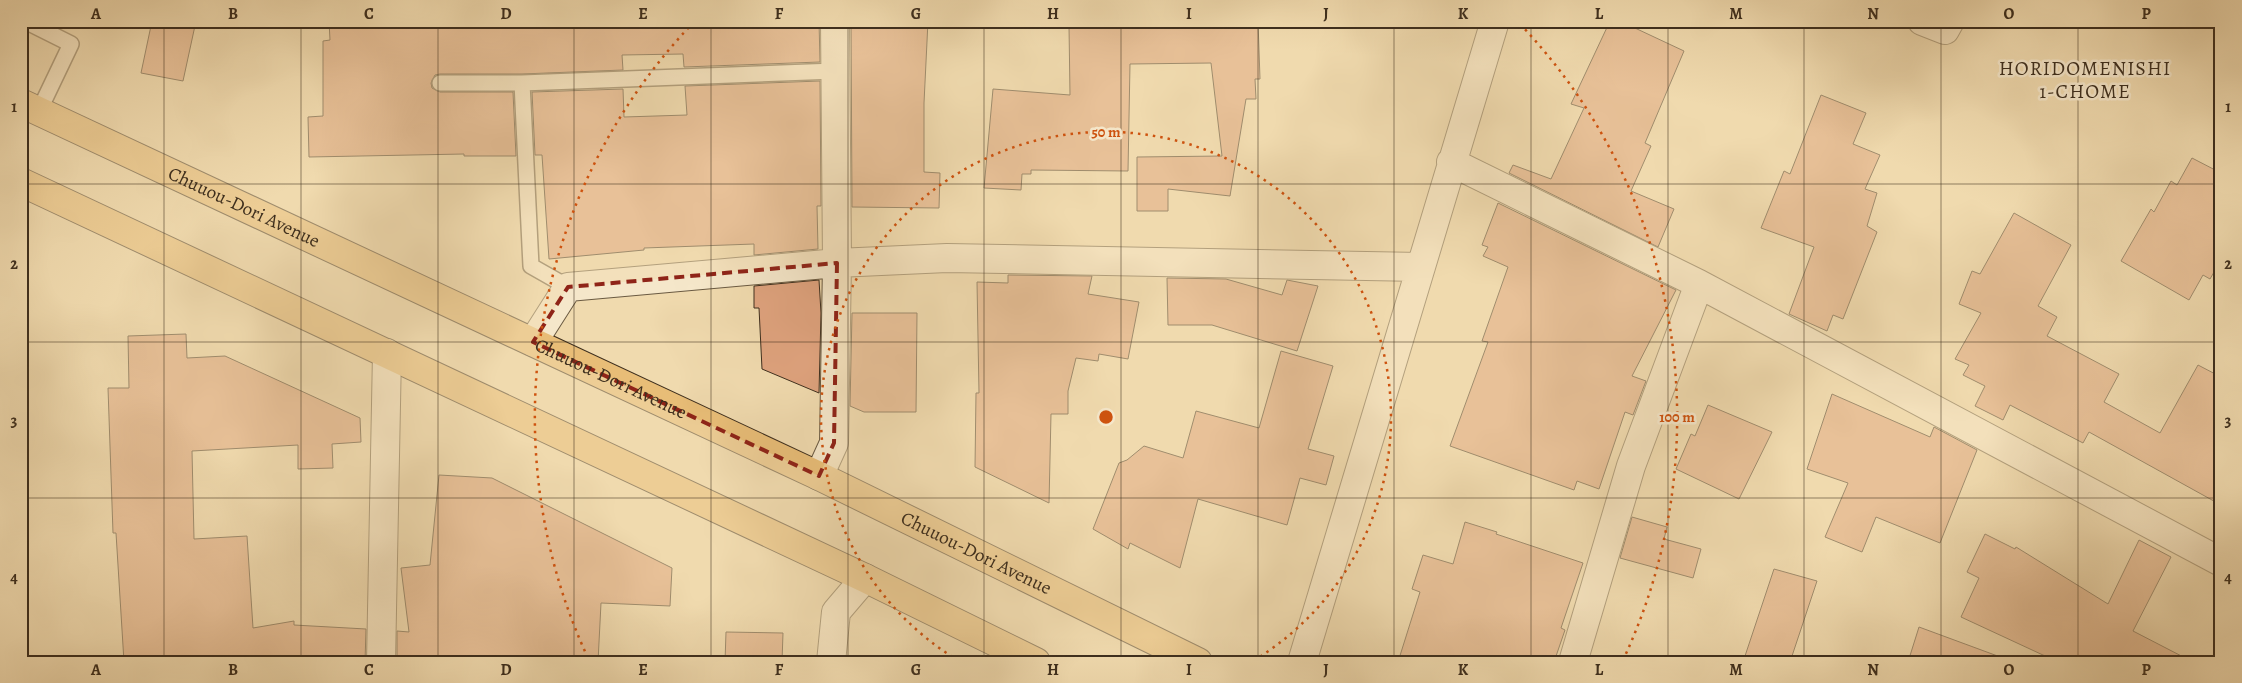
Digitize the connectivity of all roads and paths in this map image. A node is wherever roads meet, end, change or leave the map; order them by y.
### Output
1 (24, 21) edge
2 (835, 21) edge
3 (1495, 21) edge
4 (1922, 21) edge
5 (1950, 21) edge
6 (835, 71) junction
7 (440, 82) dead end
8 (522, 83) junction
9 (30, 107) edge
10 (1451, 162) junction
11 (21, 182) edge
12 (837, 263) junction
13 (1421, 267) junction
14 (1699, 284) junction
15 (568, 287) junction
16 (533, 342) junction
17 (387, 353) junction
18 (819, 476) junction
19 (2221, 562) edge
20 (865, 578) junction
21 (381, 662) edge
22 (832, 662) edge
23 (1036, 662) edge
24 (1198, 662) edge
25 (1302, 662) edge
26 (1573, 662) edge

1 - 9 lane
2 - 6 street
3 - 10 street
4 - 5 street
6 - 8 lane
6 - 12 street
7 - 8 lane
8 - 15 lane
9 - 16 highway, Chuuou-Dori Avenue
10 - 13 street
10 - 14 street
11 - 17 highway
12 - 13 street
12 - 15 street
12 - 18 street
13 - 25 street
14 - 19 street
14 - 26 street
15 - 16 street
16 - 18 highway, Chuuou-Dori Avenue
17 - 20 highway
17 - 21 street
18 - 24 highway, Chuuou-Dori Avenue
20 - 22 street
20 - 23 highway

